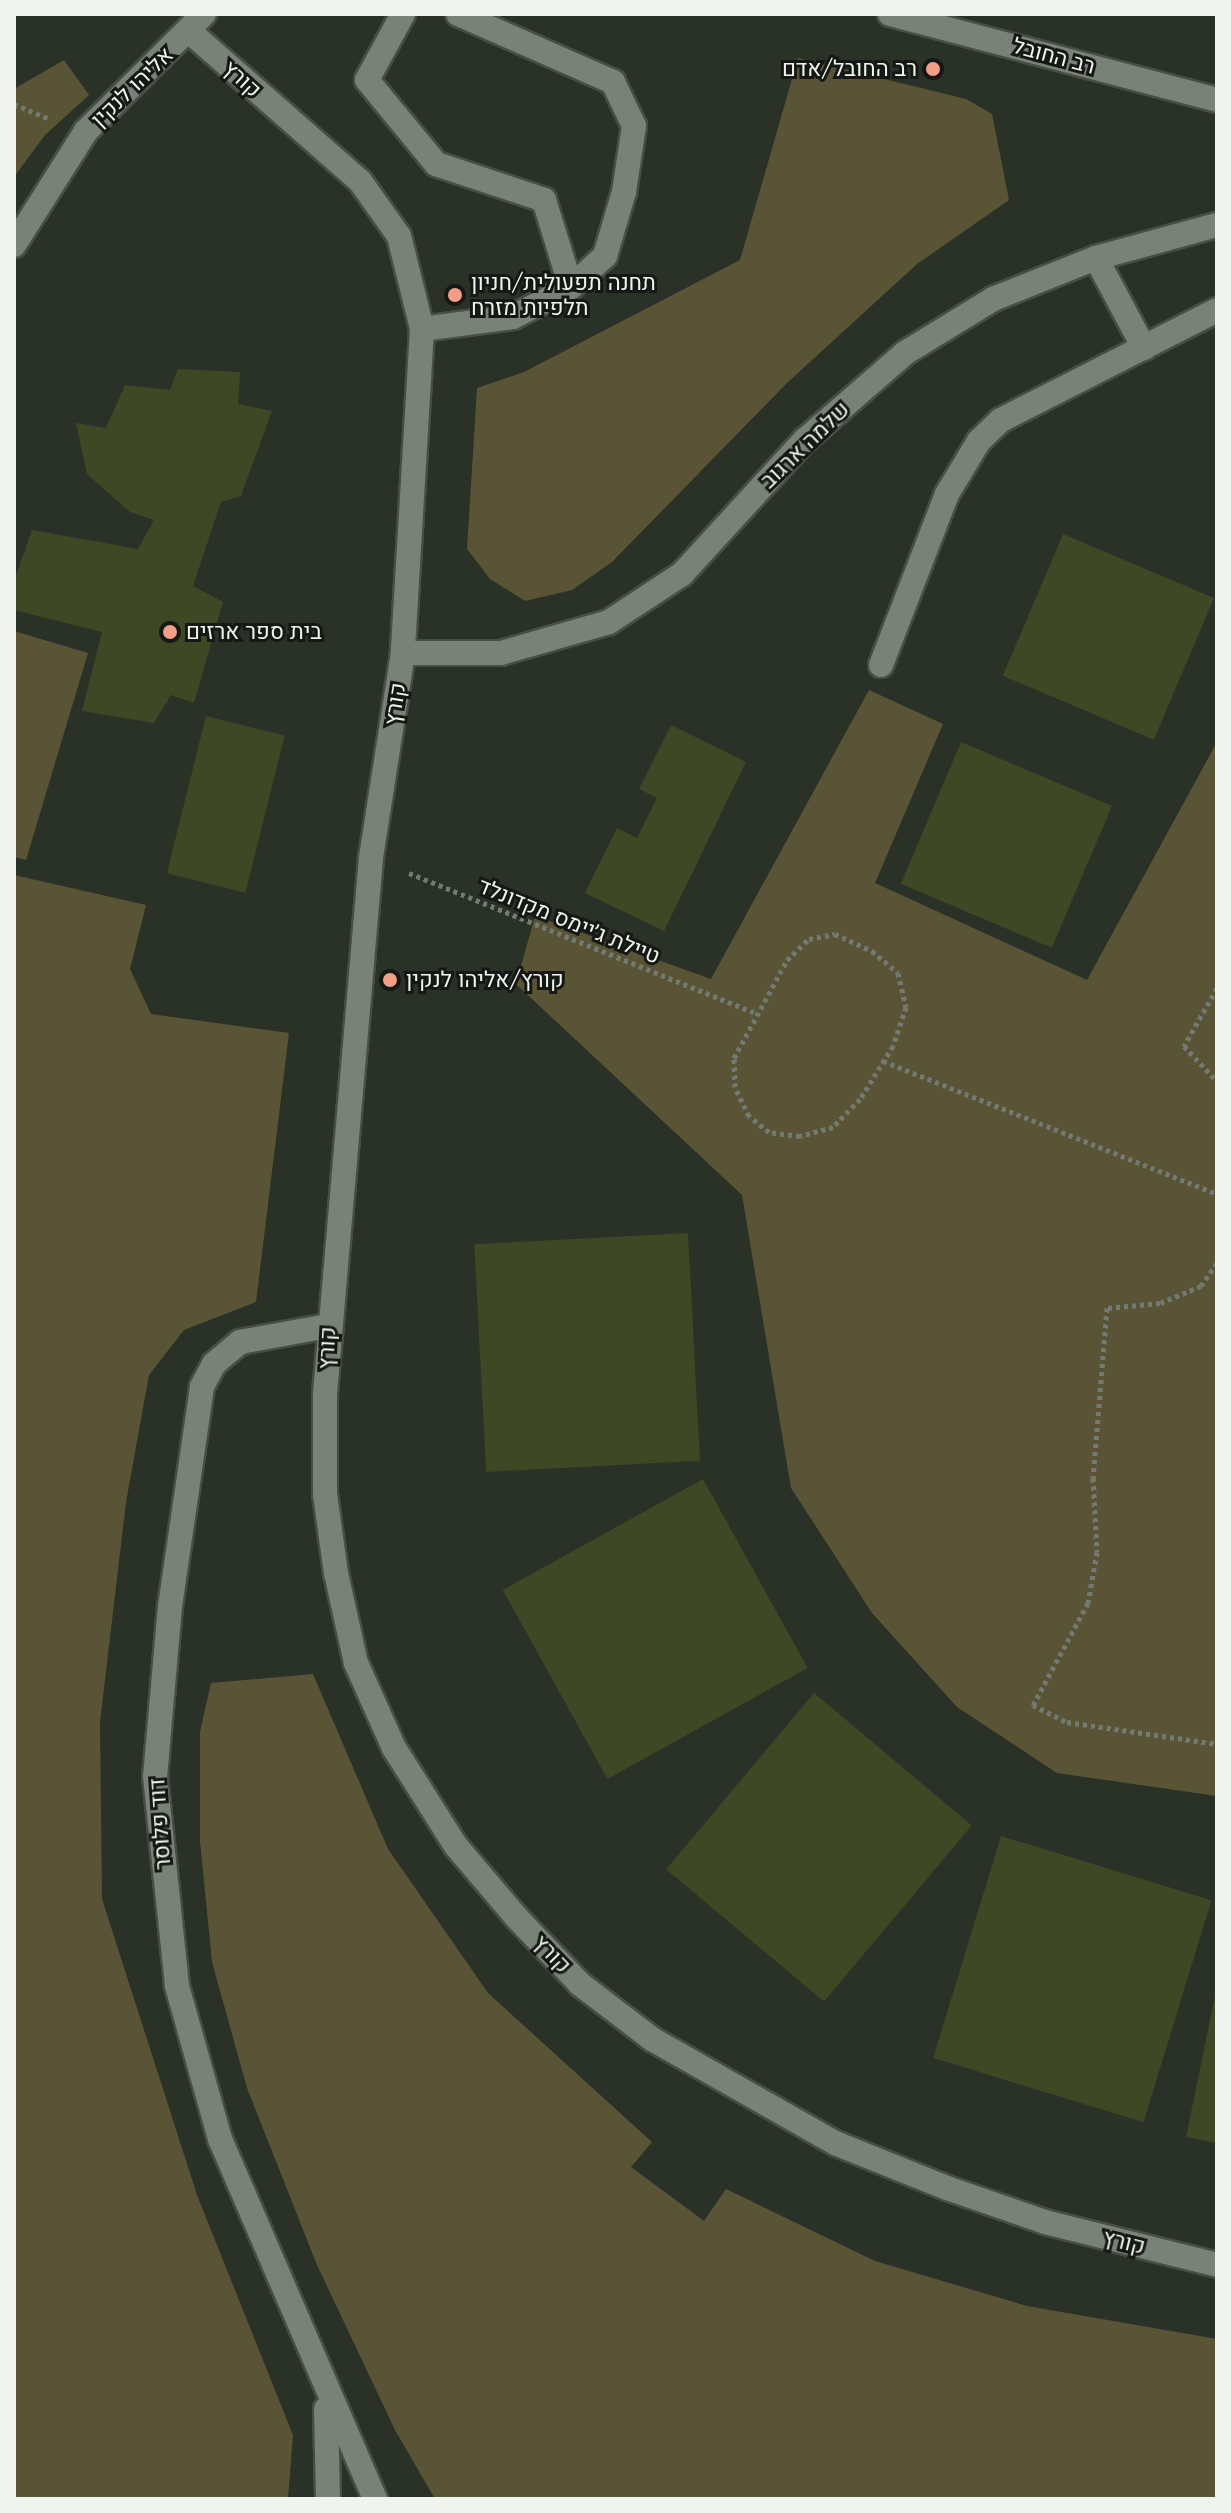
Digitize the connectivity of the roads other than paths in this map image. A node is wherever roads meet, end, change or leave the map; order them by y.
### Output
1 (403, 14) edge
2 (458, 14) edge
3 (890, 14) edge
4 (196, 22) edge
5 (1217, 100) edge
6 (1217, 225) edge
7 (14, 245) edge
8 (1096, 258) junction
9 (571, 287) junction
10 (1217, 310) edge
11 (422, 329) junction
12 (1144, 348) junction
13 (403, 653) junction
14 (881, 665) dead end
15 (328, 1326) junction
16 (1217, 2265) edge
17 (325, 2387) junction
18 (328, 2499) edge
19 (375, 2499) edge

1 - 9 street
2 - 9 street
3 - 5 street, רב החובל
4 - 7 street, אליהו לנקין
4 - 11 street, קורץ
6 - 8 street, שלמה ארגוב
8 - 12 street
8 - 13 street, שלמה ארגוב
9 - 11 street
10 - 12 street
11 - 13 street, קורץ
12 - 14 street
13 - 15 street, קורץ
15 - 16 street, קורץ
15 - 17 street, דוד פלוסר
17 - 18 street, דוד פלוסר
17 - 19 street, דוד פלוסר

